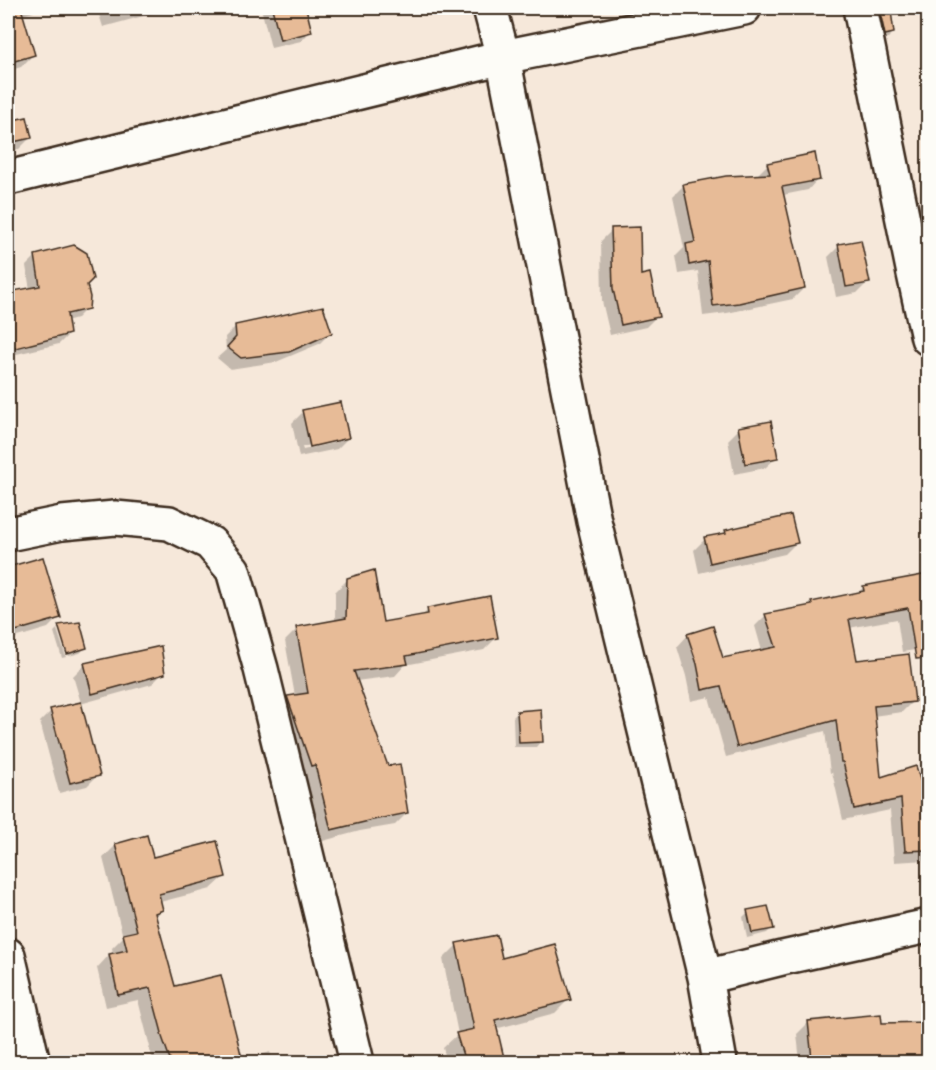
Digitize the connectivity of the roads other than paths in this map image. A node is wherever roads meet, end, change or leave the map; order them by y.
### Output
1 (489, 8) edge
2 (744, 8) edge
3 (860, 8) edge
4 (503, 57) junction
5 (8, 178) edge
6 (921, 273) edge
7 (928, 338) edge
8 (8, 534) edge
9 (928, 926) edge
10 (8, 956) edge
11 (705, 977) junction
12 (33, 1062) edge
13 (357, 1062) edge
14 (720, 1062) edge

1 - 4 street
2 - 4 street
3 - 6 street
4 - 5 street
4 - 11 street
6 - 7 street
8 - 13 street
9 - 11 street
10 - 12 street
11 - 14 street

